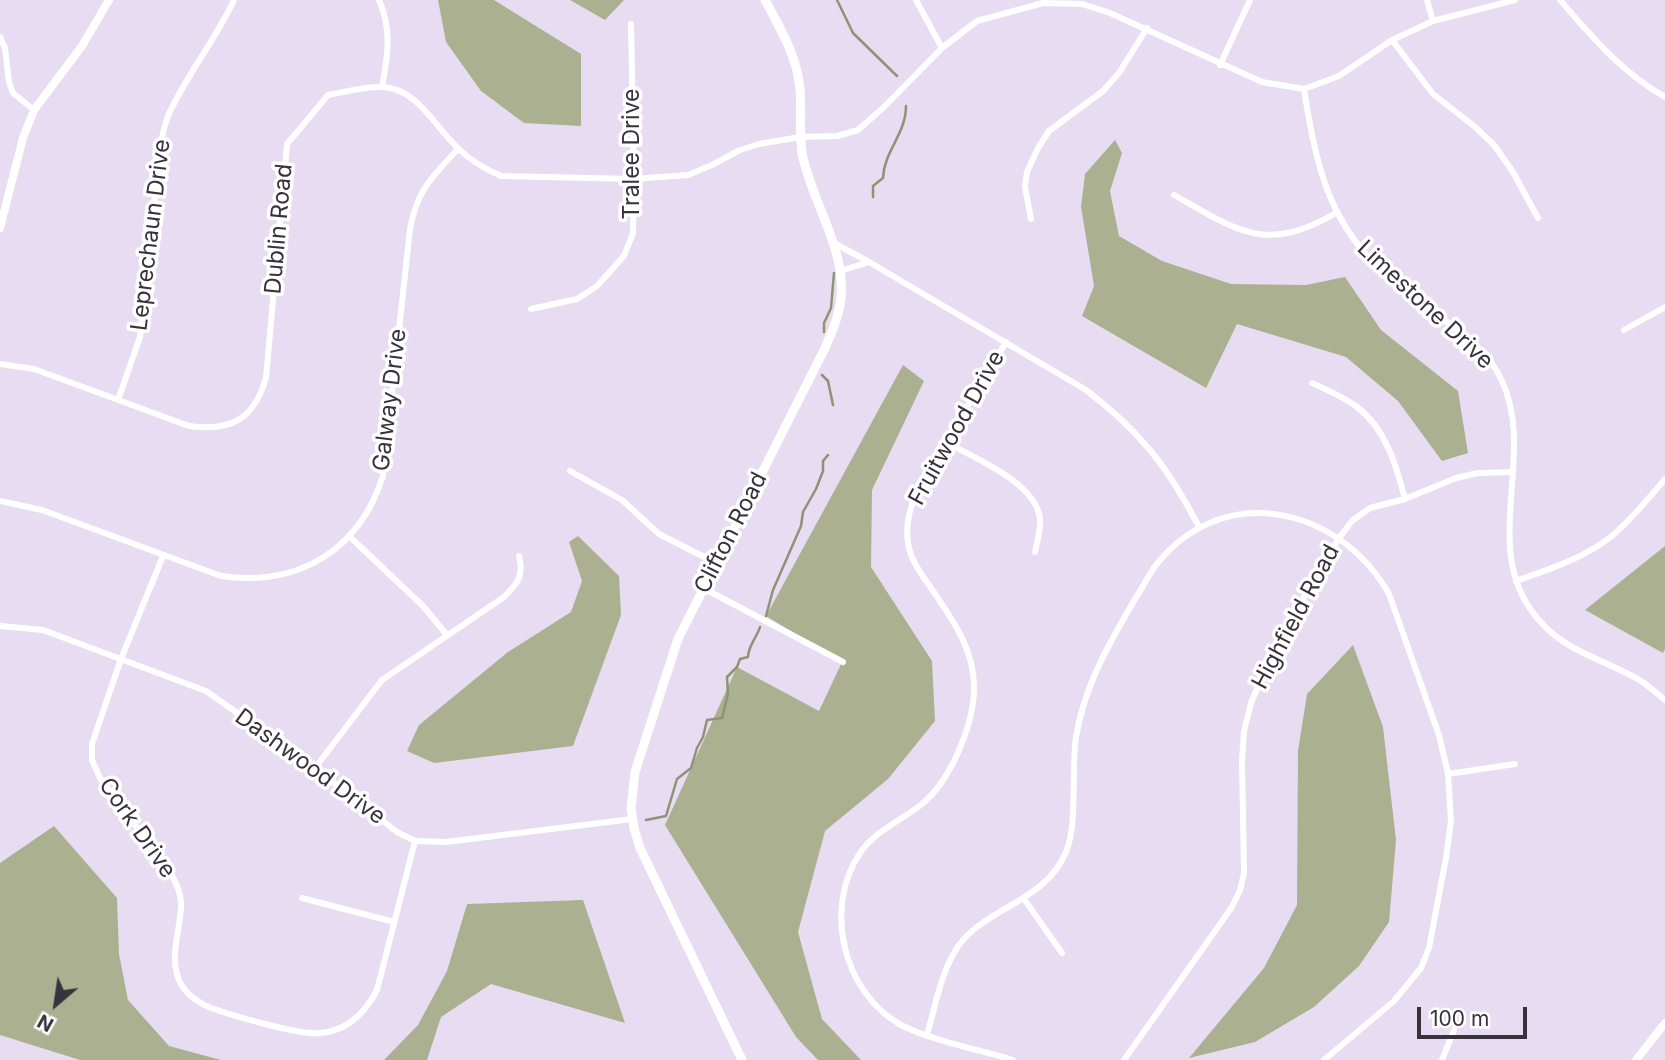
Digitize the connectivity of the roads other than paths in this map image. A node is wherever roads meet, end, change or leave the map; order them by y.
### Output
1 (109, 0) edge
2 (234, 0) edge
3 (379, 0) edge
4 (765, 0) edge
5 (916, 0) edge
6 (1250, 0) edge
7 (1427, 0) edge
8 (1515, 0) edge
9 (1560, 0) edge
10 (1043, 1) edge
11 (1433, 21) junction
12 (631, 24) dead end
13 (1146, 28) junction
14 (0, 37) edge
15 (1392, 40) junction
16 (942, 48) junction
17 (1220, 65) junction
18 (382, 87) junction
19 (1304, 89) junction
20 (1665, 97) edge
21 (34, 110) junction
22 (800, 137) junction
23 (458, 149) junction
24 (634, 179) junction
25 (1174, 195) dead end
26 (1336, 214) junction
27 (1538, 218) dead end
28 (1031, 219) dead end
29 (0, 228) edge
30 (832, 243) junction
31 (869, 262) junction
32 (840, 271) junction
33 (1665, 307) edge
34 (531, 309) dead end
35 (1624, 330) dead end
36 (1006, 342) junction
37 (0, 364) edge
38 (1312, 383) dead end
39 (118, 400) junction
40 (946, 442) junction
41 (570, 471) dead end
42 (1513, 472) junction
43 (1665, 479) edge
44 (1405, 499) junction
45 (0, 501) edge
46 (1199, 527) junction
47 (349, 536) junction
48 (1339, 538) junction
49 (1035, 552) dead end
50 (163, 556) junction
51 (519, 556) dead end
52 (716, 563) junction
53 (1516, 581) junction
54 (703, 588) junction
55 (0, 626) edge
56 (447, 635) junction
57 (121, 659) junction
58 (843, 662) dead end
59 (1665, 700) edge
60 (1515, 764) dead end
61 (315, 768) junction
62 (1448, 774) junction
63 (632, 819) junction
64 (415, 841) junction
65 (302, 898) dead end
66 (1024, 899) junction
67 (394, 922) junction
68 (1062, 953) dead end
69 (1665, 1023) edge
70 (1454, 1031) dead end
71 (927, 1034) junction
72 (742, 1060) edge
73 (1013, 1060) edge
74 (1124, 1060) edge
75 (1325, 1060) edge
76 (1442, 1060) edge
77 (1636, 1060) edge

1 - 21 street
2 - 39 street, Leprechaun Drive
3 - 18 street
4 - 22 main road, Clifton Road
5 - 16 street
6 - 17 street
7 - 11 street
8 - 11 street
9 - 20 street
10 - 13 street
10 - 16 street
11 - 15 street
12 - 24 street, Tralee Drive
13 - 17 street
13 - 28 street
14 - 21 street
15 - 19 street
15 - 27 street
16 - 22 street
17 - 19 street
18 - 23 street
18 - 39 street, Dublin Road
19 - 26 street, Limestone Drive
21 - 29 street
22 - 24 street
22 - 30 main road, Clifton Road
23 - 24 street
23 - 47 street, Galway Drive
24 - 34 street, Tralee Drive
25 - 26 street
26 - 42 street, Limestone Drive
30 - 31 street
30 - 32 main road, Clifton Road
31 - 32 street
31 - 36 street
32 - 52 main road, Clifton Road
33 - 35 street
36 - 40 street, Fruitwood Drive
36 - 46 street
37 - 39 street, Dublin Road
38 - 44 street
40 - 49 street
40 - 71 street, Fruitwood Drive
41 - 52 street
42 - 44 street, Highfield Road
42 - 53 street, Limestone Drive
43 - 53 street
44 - 48 street, Highfield Road
45 - 50 street, Galway Drive
46 - 48 street
46 - 66 street
47 - 50 street, Galway Drive
47 - 56 street
48 - 62 street
48 - 74 street, Highfield Road
50 - 57 street, Cork Drive
51 - 56 street
52 - 54 main road, Clifton Road
53 - 59 street, Limestone Drive
54 - 58 street
54 - 63 main road, Clifton Road
55 - 57 street, Dashwood Drive
56 - 61 street
57 - 61 street, Dashwood Drive
57 - 67 street, Cork Drive
60 - 62 street
61 - 64 street, Dashwood Drive
62 - 75 street
63 - 64 street
63 - 72 main road, Clifton Road
64 - 67 street, Cork Drive
65 - 67 street
66 - 68 street
66 - 71 street
69 - 77 street
70 - 76 street
71 - 73 street, Fruitwood Drive

